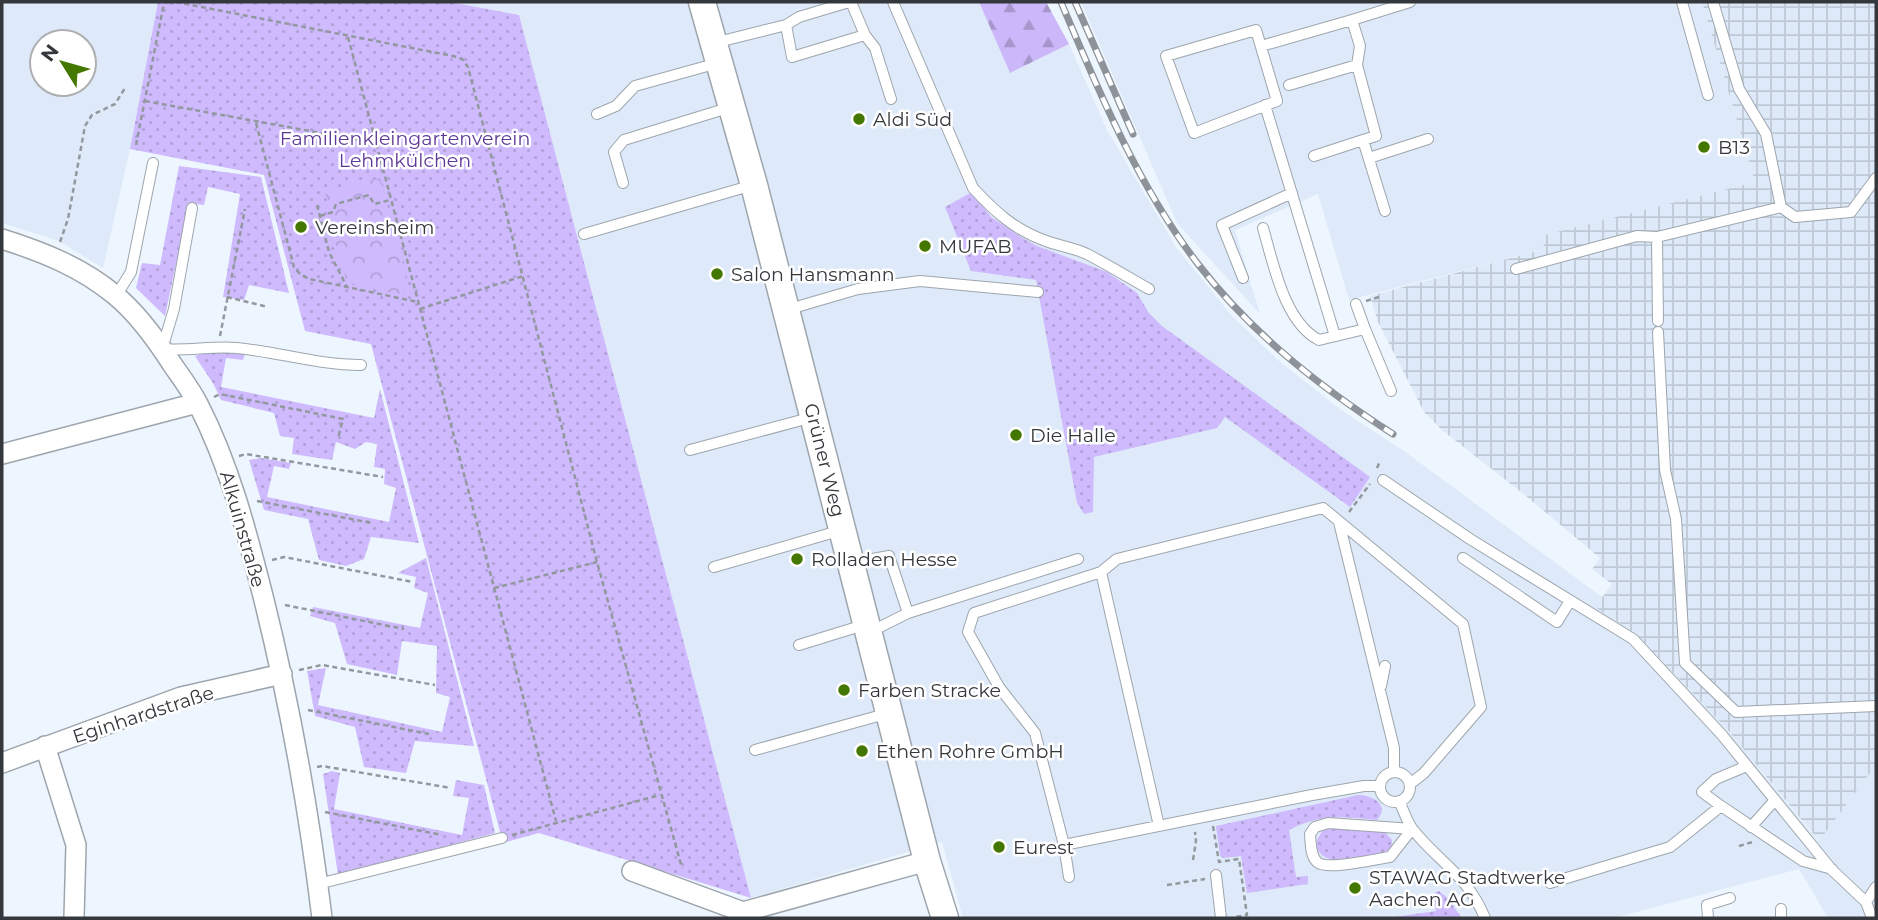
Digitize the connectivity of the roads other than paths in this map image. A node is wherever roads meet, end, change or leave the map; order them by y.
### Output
1 (702, 2) edge
2 (850, 2) edge
3 (894, 2) edge
4 (1410, 2) edge
5 (1682, 2) edge
6 (1713, 2) edge
7 (1352, 20) junction
8 (786, 25) junction
9 (865, 36) junction
10 (1261, 46) junction
11 (716, 53) junction
12 (1357, 65) junction
13 (1289, 85) dead end
14 (1708, 95) dead end
15 (891, 99) dead end
16 (1265, 105) junction
17 (731, 107) junction
18 (597, 114) dead end
19 (1428, 139) dead end
20 (1363, 140) junction
21 (1314, 156) dead end
22 (1369, 158) junction
23 (153, 163) dead end
24 (1876, 178) edge
25 (623, 183) dead end
26 (754, 185) junction
27 (1292, 193) junction
28 (1780, 207) junction
29 (192, 208) dead end
30 (1385, 211) dead end
31 (1263, 229) dead end
32 (584, 234) dead end
33 (1657, 237) junction
34 (2, 239) edge
35 (1516, 270) dead end
36 (1242, 278) dead end
37 (1149, 289) dead end
38 (1038, 292) dead end
39 (116, 296) junction
40 (1356, 304) dead end
41 (786, 311) junction
42 (1658, 321) dead end
43 (1365, 329) junction
44 (1658, 332) dead end
45 (1335, 336) junction
46 (162, 349) junction
47 (360, 365) dead end
48 (1391, 391) dead end
49 (205, 400) junction
50 (814, 417) junction
51 (690, 450) dead end
52 (2, 454) edge
53 (1378, 480) road end
54 (1339, 522) junction
55 (843, 530) junction
56 (1463, 558) dead end
57 (1079, 559) dead end
58 (851, 563) junction
59 (714, 567) dead end
60 (1101, 572) junction
61 (1570, 601) junction
62 (908, 613) junction
63 (868, 628) junction
64 (799, 645) dead end
65 (1385, 666) dead end
66 (282, 674) junction
67 (1380, 690) junction
68 (1876, 706) edge
69 (890, 713) junction
70 (45, 746) junction
71 (755, 750) dead end
72 (2, 763) edge
73 (1747, 765) junction
74 (1394, 772) junction
75 (1410, 784) junction
76 (1380, 786) junction
77 (1775, 800) junction
78 (1399, 802) junction
79 (1721, 806) junction
80 (1159, 826) junction
81 (1751, 827) junction
82 (1412, 829) junction
83 (502, 838) road end
84 (1064, 845) junction
85 (928, 861) junction
86 (1832, 870) junction
87 (632, 871) dead end
88 (1216, 876) dead end
89 (1069, 877) dead end
90 (1550, 883) dead end
91 (318, 884) junction
92 (1876, 887) edge
93 (1730, 898) dead end
94 (1866, 902) junction
95 (744, 915) edge
96 (74, 918) edge
97 (322, 918) edge
98 (945, 918) edge
99 (1221, 918) edge
100 (1485, 918) edge
101 (1708, 918) edge
102 (1872, 918) edge

1 - 11 street, Grüner Weg
2 - 8 lane
2 - 9 lane
3 - 37 lane
4 - 7 lane
5 - 14 lane
6 - 28 lane
7 - 10 lane
7 - 12 lane
8 - 9 lane
8 - 11 lane
9 - 15 lane
10 - 16 lane
10 - 16 lane
11 - 17 street, Grüner Weg
11 - 18 lane
12 - 13 lane
12 - 20 lane
16 - 27 lane
17 - 25 lane
17 - 26 street, Grüner Weg
19 - 22 lane
20 - 21 lane
20 - 22 lane
22 - 30 lane
23 - 39 lane
24 - 28 lane
26 - 32 lane
26 - 41 street, Grüner Weg
27 - 36 lane
27 - 45 lane
28 - 33 lane
29 - 46 lane
31 - 45 lane
33 - 35 lane
33 - 42 lane
34 - 39 street, Alkuinstraße
38 - 41 lane
39 - 46 street, Alkuinstraße
40 - 43 lane
41 - 50 street, Grüner Weg
43 - 45 lane
43 - 48 lane
44 - 68 lane
46 - 47 lane
46 - 49 street, Alkuinstraße
49 - 52 street
49 - 66 street, Alkuinstraße
50 - 51 lane
50 - 55 street, Grüner Weg
53 - 61 lane
54 - 60 lane
54 - 67 lane
54 - 75 lane
55 - 58 street, Grüner Weg
55 - 59 lane
56 - 61 lane
57 - 62 lane
58 - 62 lane
58 - 63 street, Grüner Weg
60 - 80 lane
60 - 84 lane
61 - 73 lane
62 - 63 lane
63 - 64 lane
63 - 69 street, Grüner Weg
65 - 67 lane
66 - 70 street, Eginhardstraße
66 - 91 street, Alkuinstraße
67 - 74 lane
69 - 71 lane
69 - 85 street, Grüner Weg
70 - 72 street, Eginhardstraße
70 - 96 street
73 - 77 lane
73 - 79 lane
74 - 75 lane
74 - 76 lane
75 - 78 lane
76 - 78 lane
76 - 80 lane
77 - 81 lane
77 - 86 lane
78 - 82 lane
79 - 81 lane
79 - 90 lane
80 - 84 lane
81 - 86 lane
82 - 82 lane
82 - 100 lane
83 - 91 lane
84 - 89 lane
85 - 95 street
85 - 98 street, Grüner Weg
86 - 94 lane
87 - 95 street
88 - 99 lane
91 - 97 street, Alkuinstraße
92 - 94 lane
93 - 101 lane
94 - 102 lane

